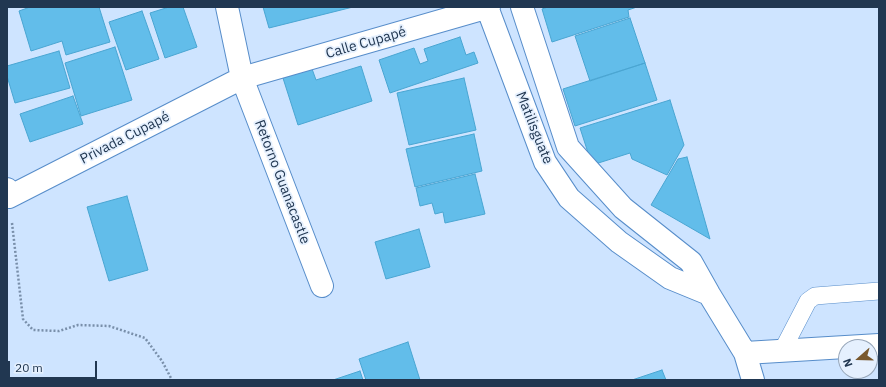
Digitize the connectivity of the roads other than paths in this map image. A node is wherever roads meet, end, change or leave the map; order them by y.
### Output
1 (227, 7) edge
2 (488, 7) edge
3 (522, 7) edge
4 (242, 78) junction
5 (8, 193) edge
6 (322, 286) dead end
7 (879, 291) edge
8 (709, 294) junction
9 (879, 345) edge
10 (782, 350) junction
11 (745, 353) junction
12 (752, 380) edge

1 - 4 street, Retorno Guanacastle
2 - 4 street, Calle Cupapé
2 - 8 street, Matilisguate
3 - 8 street, Matilisguate
4 - 5 street, Privada Cupapé
4 - 6 street, Retorno Guanacastle
7 - 10 lane
8 - 11 street, Matilisguate
9 - 10 street
10 - 11 street
11 - 12 street, Matilisguate

